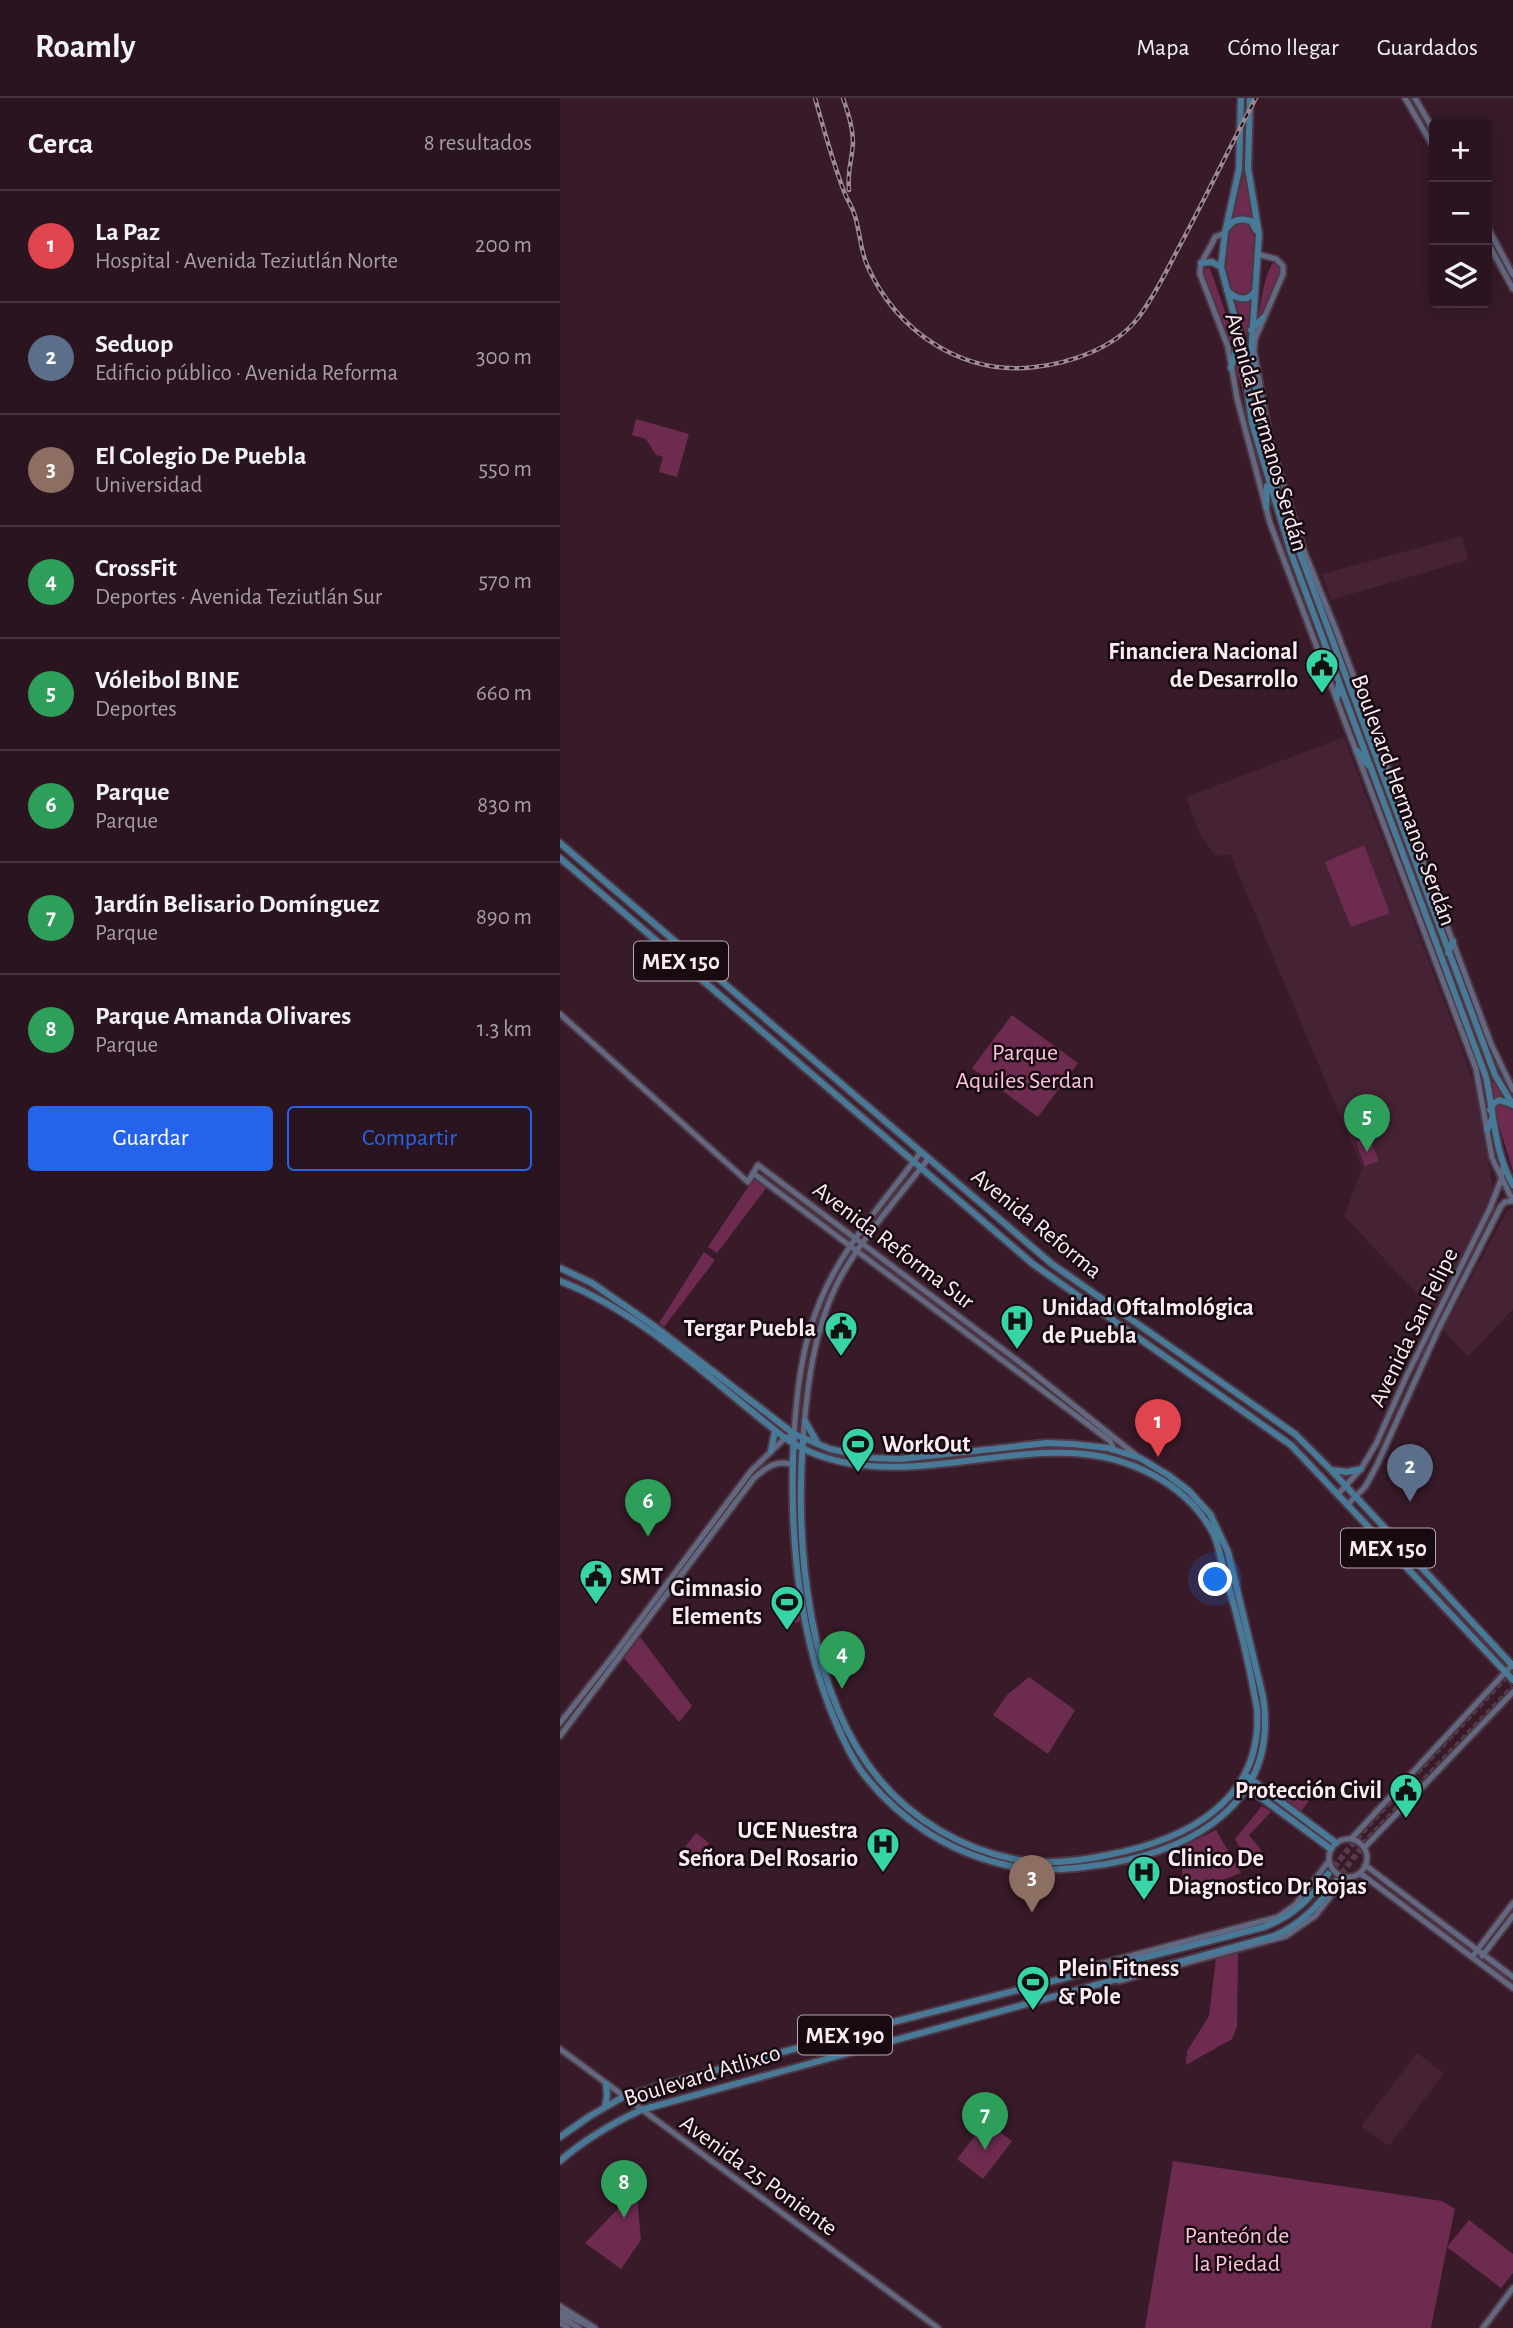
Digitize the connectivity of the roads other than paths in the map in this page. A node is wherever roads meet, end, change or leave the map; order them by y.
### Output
1 (1241, 98) edge
2 (1250, 98) edge
3 (1405, 98) edge
4 (1415, 98) edge
5 (1429, 122) edge
6 (1429, 139) edge
7 (1225, 231) junction
8 (1259, 234) junction
9 (1492, 235) edge
10 (1490, 245) edge
11 (1257, 254) junction
12 (1201, 263) junction
13 (1221, 267) junction
14 (1513, 275) edge
15 (1226, 288) junction
16 (1513, 289) edge
17 (1256, 290) junction
18 (1263, 318) junction
19 (1251, 330) junction
20 (1240, 337) junction
21 (1231, 368) junction
22 (1254, 369) junction
23 (1268, 478) junction
24 (1266, 507) junction
25 (1293, 559) junction
26 (1285, 562) junction
27 (1301, 589) junction
28 (1345, 676) junction
29 (1342, 689) junction
30 (1338, 701) junction
31 (1357, 751) junction
32 (1372, 770) junction
33 (1381, 774) junction
34 (1392, 783) junction
35 (1411, 833) junction
36 (560, 844) edge
37 (560, 858) edge
38 (1415, 863) junction
39 (1434, 891) junction
40 (1436, 920) junction
41 (1453, 941) junction
42 (1448, 953) junction
43 (560, 1014) edge
44 (1513, 1090) edge
45 (1513, 1105) edge
46 (1490, 1110) junction
47 (1492, 1119) junction
48 (1487, 1130) junction
49 (920, 1153) junction
50 (928, 1159) junction
51 (913, 1162) junction
52 (1503, 1167) junction
53 (921, 1168) junction
54 (753, 1174) junction
55 (1501, 1180) junction
56 (1513, 1185) edge
57 (1513, 1201) edge
58 (1478, 1232) junction
59 (1486, 1236) junction
60 (856, 1239) junction
61 (863, 1244) junction
62 (850, 1247) junction
63 (857, 1252) junction
64 (560, 1268) edge
65 (560, 1281) edge
66 (804, 1421) junction
67 (775, 1431) junction
68 (794, 1434) junction
69 (785, 1438) junction
70 (803, 1439) junction
71 (793, 1444) junction
72 (819, 1446) junction
73 (803, 1448) junction
74 (1112, 1450) junction
75 (771, 1451) junction
76 (818, 1455) junction
77 (1140, 1458) junction
78 (802, 1462) junction
79 (793, 1465) junction
80 (1361, 1469) junction
81 (1331, 1470) junction
82 (1345, 1486) junction
83 (1338, 1494) junction
84 (1356, 1497) junction
85 (1347, 1504) junction
86 (1409, 1553) junction
87 (1401, 1561) junction
88 (1513, 1665) edge
89 (1505, 1672) junction
90 (1513, 1680) edge
91 (1513, 1692) edge
92 (560, 1723) edge
93 (560, 1736) edge
94 (1244, 1774) junction
95 (1251, 1779) junction
96 (1239, 1782) junction
97 (1246, 1787) junction
98 (1351, 1839) junction
99 (1333, 1846) junction
100 (1364, 1848) junction
101 (1329, 1861) junction
102 (1365, 1865) junction
103 (1360, 1873) junction
104 (1328, 1874) tunnel mouth
105 (1346, 1877) junction
106 (1336, 1881) tunnel mouth
107 (1513, 1903) edge
108 (1513, 1916) edge
109 (1477, 1950) junction
110 (1483, 1955) junction
111 (1472, 1957) junction
112 (1478, 1962) junction
113 (1513, 1977) edge
114 (1069, 1978) junction
115 (1109, 1981) junction
116 (1513, 1988) edge
117 (560, 2049) edge
118 (606, 2084) junction
119 (623, 2097) junction
120 (605, 2107) junction
121 (641, 2110) junction
122 (560, 2137) edge
123 (560, 2161) edge
124 (1513, 2288) edge
125 (560, 2309) edge
126 (560, 2318) edge
127 (560, 2323) edge
128 (568, 2328) edge
129 (579, 2328) edge
130 (593, 2328) edge
131 (938, 2328) edge
132 (1483, 2328) edge

1 - 7 main road, Boulevard Hermanos Serdán
2 - 8 main road, Boulevard Hermanos Serdán
3 - 6 main road
4 - 5 main road
7 - 8 main road
7 - 12 main road
7 - 13 main road, Boulevard Hermanos Serdán
8 - 11 main road, Boulevard Hermanos Serdán
9 - 14 main road
10 - 16 main road
11 - 17 main road, Boulevard Hermanos Serdán
11 - 18 main road, Avenida Hermanos Serdán
12 - 13 main road
12 - 21 main road, Avenida Hermanos Serdán
13 - 15 main road, Boulevard Hermanos Serdán
15 - 17 main road
15 - 20 main road, Boulevard Hermanos Serdán
17 - 19 main road, Boulevard Hermanos Serdán
18 - 19 main road
18 - 22 main road, Avenida Hermanos Serdán
19 - 22 main road, Boulevard Hermanos Serdán
20 - 21 main road
20 - 23 main road, Boulevard Hermanos Serdán
21 - 24 main road, Avenida Hermanos Serdán
22 - 28 main road, Boulevard Hermanos Serdán
23 - 24 main road
23 - 25 main road, Boulevard Hermanos Serdán
24 - 26 main road, Avenida Hermanos Serdán
25 - 26 main road
25 - 27 main road, Boulevard Hermanos Serdán
26 - 27 main road, Avenida Hermanos Serdán
27 - 28 main road, Boulevard Hermanos Serdán
27 - 30 main road, Avenida Hermanos Serdán
28 - 29 main road, Boulevard Hermanos Serdán
28 - 30 main road
28 - 33 main road, Boulevard Hermanos Serdán
28 - 34 main road
29 - 30 main road
29 - 32 main road, Boulevard Hermanos Serdán
30 - 31 main road, Avenida Hermanos Serdán
31 - 32 main road
31 - 48 main road, Avenida Hermanos Serdán
32 - 46 main road, Boulevard Hermanos Serdán
33 - 34 main road
33 - 38 main road, Boulevard Hermanos Serdán
34 - 35 main road
35 - 38 main road
35 - 39 main road
36 - 49 main road, Avenida Reforma / MEX 150
37 - 51 main road, Avenida Reforma / MEX 150
38 - 40 main road, Boulevard Hermanos Serdán
39 - 40 main road
39 - 41 main road
40 - 42 main road, Boulevard Hermanos Serdán
41 - 42 main road
41 - 44 main road
42 - 45 main road, Boulevard Hermanos Serdán
43 - 54 main road
45 - 46 main road
46 - 47 main road, Boulevard Hermanos Serdán
47 - 48 main road
47 - 52 main road, Boulevard Hermanos Serdán
48 - 55 main road, Avenida Hermanos Serdán
49 - 50 main road, Avenida Reforma / MEX 150
49 - 51 main road
50 - 53 main road
50 - 81 main road, Avenida Reforma / MEX 150
51 - 53 main road, Avenida Reforma / MEX 150
51 - 60 main road
52 - 55 main road, Avenida San Felipe
52 - 56 main road, Boulevard Hermanos Serdán
53 - 61 main road
53 - 83 main road, Avenida Reforma / MEX 150
54 - 60 main road, Avenida Reforma Sur
54 - 62 main road, Avenida Reforma Sur
55 - 57 main road, Avenida Hermanos Serdán
55 - 58 main road, Avenida San Felipe
57 - 59 main road, Avenida San Felipe
58 - 59 main road
58 - 80 main road, Avenida San Felipe
59 - 84 main road, Avenida San Felipe
60 - 61 main road, Avenida Reforma Sur
60 - 62 main road
61 - 63 main road
61 - 77 main road, Avenida Reforma Sur
62 - 63 main road, Avenida Reforma Sur
62 - 68 main road
63 - 66 main road
63 - 74 main road, Avenida Reforma Sur
64 - 68 main road
65 - 67 main road
66 - 70 main road
66 - 72 main road
67 - 69 main road
67 - 75 main road
68 - 69 main road
68 - 70 main road
68 - 71 main road
69 - 71 main road
69 - 75 main road
70 - 72 main road
70 - 73 main road
71 - 73 main road
71 - 79 main road
72 - 74 main road
73 - 76 main road
73 - 78 main road
74 - 77 main road
75 - 92 main road
76 - 78 main road
76 - 94 main road
77 - 95 main road
78 - 96 main road
79 - 93 main road
79 - 97 main road
80 - 81 main road
80 - 82 main road, Avenida San Felipe
81 - 82 main road, Avenida Reforma / MEX 150
82 - 83 main road, Avenida San Felipe
82 - 84 main road, Avenida Reforma / MEX 150
83 - 85 main road, Avenida Reforma / MEX 150
84 - 85 main road, Avenida San Felipe
84 - 86 main road, Avenida Reforma / MEX 150
85 - 87 main road, Avenida Reforma / MEX 150
86 - 87 main road
86 - 88 main road, Avenida Reforma / MEX 150
87 - 89 main road, Avenida Reforma / MEX 150
88 - 89 main road
89 - 90 main road, Avenida Reforma / MEX 150
89 - 98 main road
91 - 100 main road
94 - 95 main road
94 - 96 main road
95 - 97 main road
95 - 99 main road
96 - 97 main road
97 - 99 main road
98 - 99 main road
98 - 100 main road
99 - 101 main road, MEX 190
100 - 102 main road
101 - 105 main road
101 - 114 main road, Boulevard Atlixco / MEX 190
102 - 103 main road
102 - 109 main road
103 - 105 main road
103 - 111 main road
104 - 114 main road, Boulevard Atlixco
105 - 115 main road, Boulevard Atlixco / MEX 190
106 - 115 main road, Boulevard Atlixco
107 - 109 main road
108 - 110 main road
109 - 110 main road
109 - 111 main road
110 - 112 main road
110 - 113 main road
111 - 112 main road
112 - 116 main road
114 - 119 main road, Boulevard Atlixco / MEX 190
115 - 121 main road, Boulevard Atlixco / MEX 190
117 - 118 main road, Avenida 25 Poniente
118 - 119 main road, Avenida 25 Poniente
118 - 120 main road
119 - 120 main road, Boulevard Atlixco / MEX 190
119 - 121 main road, Avenida 25 Poniente
120 - 122 main road, Boulevard Atlixco / MEX 190
121 - 123 main road, Boulevard Atlixco / MEX 190
121 - 131 main road, Avenida 25 Poniente
124 - 132 main road
125 - 130 main road
126 - 129 main road
127 - 128 main road

